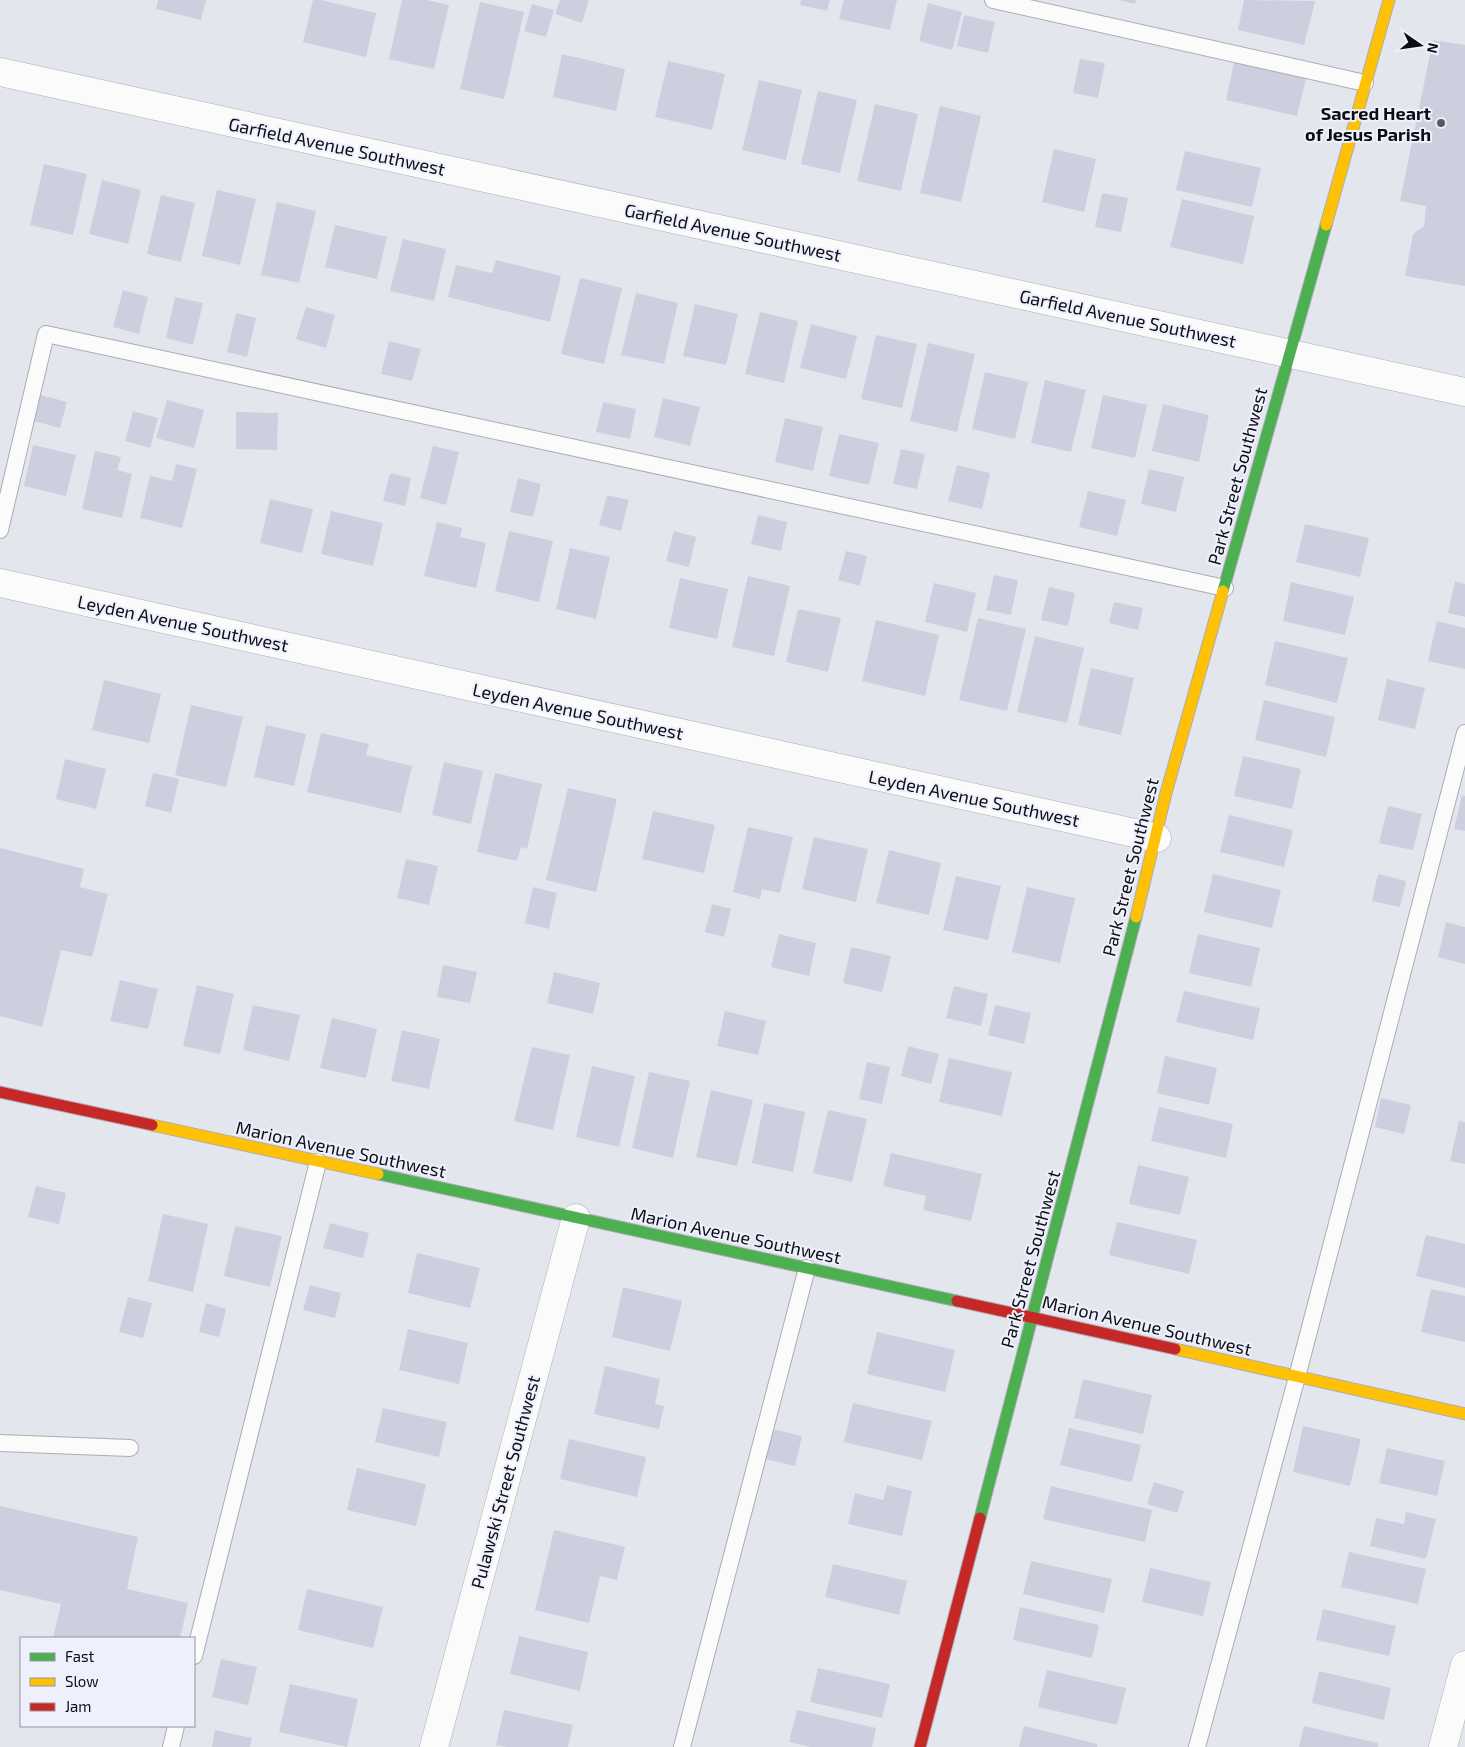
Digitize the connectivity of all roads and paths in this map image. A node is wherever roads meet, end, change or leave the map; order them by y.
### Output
1 (993, 0) edge
2 (1389, 0) edge
3 (0, 72) edge
4 (1366, 83) junction
5 (1288, 353) junction
6 (1465, 392) edge
7 (0, 530) edge
8 (0, 583) edge
9 (1225, 588) junction
10 (1465, 733) edge
11 (1157, 838) junction
12 (0, 1092) edge
13 (318, 1162) junction
14 (576, 1218) junction
15 (807, 1268) junction
16 (1033, 1318) junction
17 (1297, 1376) junction
18 (1465, 1414) edge
19 (0, 1443) edge
20 (130, 1448) dead end
21 (195, 1652) edge
22 (1465, 1665) edge
23 (176, 1727) edge
24 (171, 1747) edge
25 (434, 1747) edge
26 (682, 1747) edge
27 (920, 1747) edge
28 (1197, 1747) edge
29 (1443, 1747) edge

1 - 4 lane
2 - 4 street, Park Street Southwest
3 - 5 street, Garfield Avenue Southwest
4 - 5 street, Park Street Southwest
5 - 6 street, Garfield Avenue Southwest
5 - 9 street, Park Street Southwest
7 - 9 lane
8 - 11 street, Leyden Avenue Southwest
9 - 11 street, Park Street Southwest
10 - 17 lane
11 - 16 street, Park Street Southwest
12 - 13 street, Marion Avenue Southwest
13 - 14 street, Marion Avenue Southwest
13 - 21 lane
14 - 15 street, Marion Avenue Southwest
14 - 25 street, Pulawski Street Southwest
15 - 16 street, Marion Avenue Southwest
15 - 26 lane
16 - 17 street, Marion Avenue Southwest
16 - 27 street, Park Street Southwest
17 - 18 street, Marion Avenue Southwest
17 - 28 lane
19 - 20 lane
22 - 29 street
23 - 24 lane

